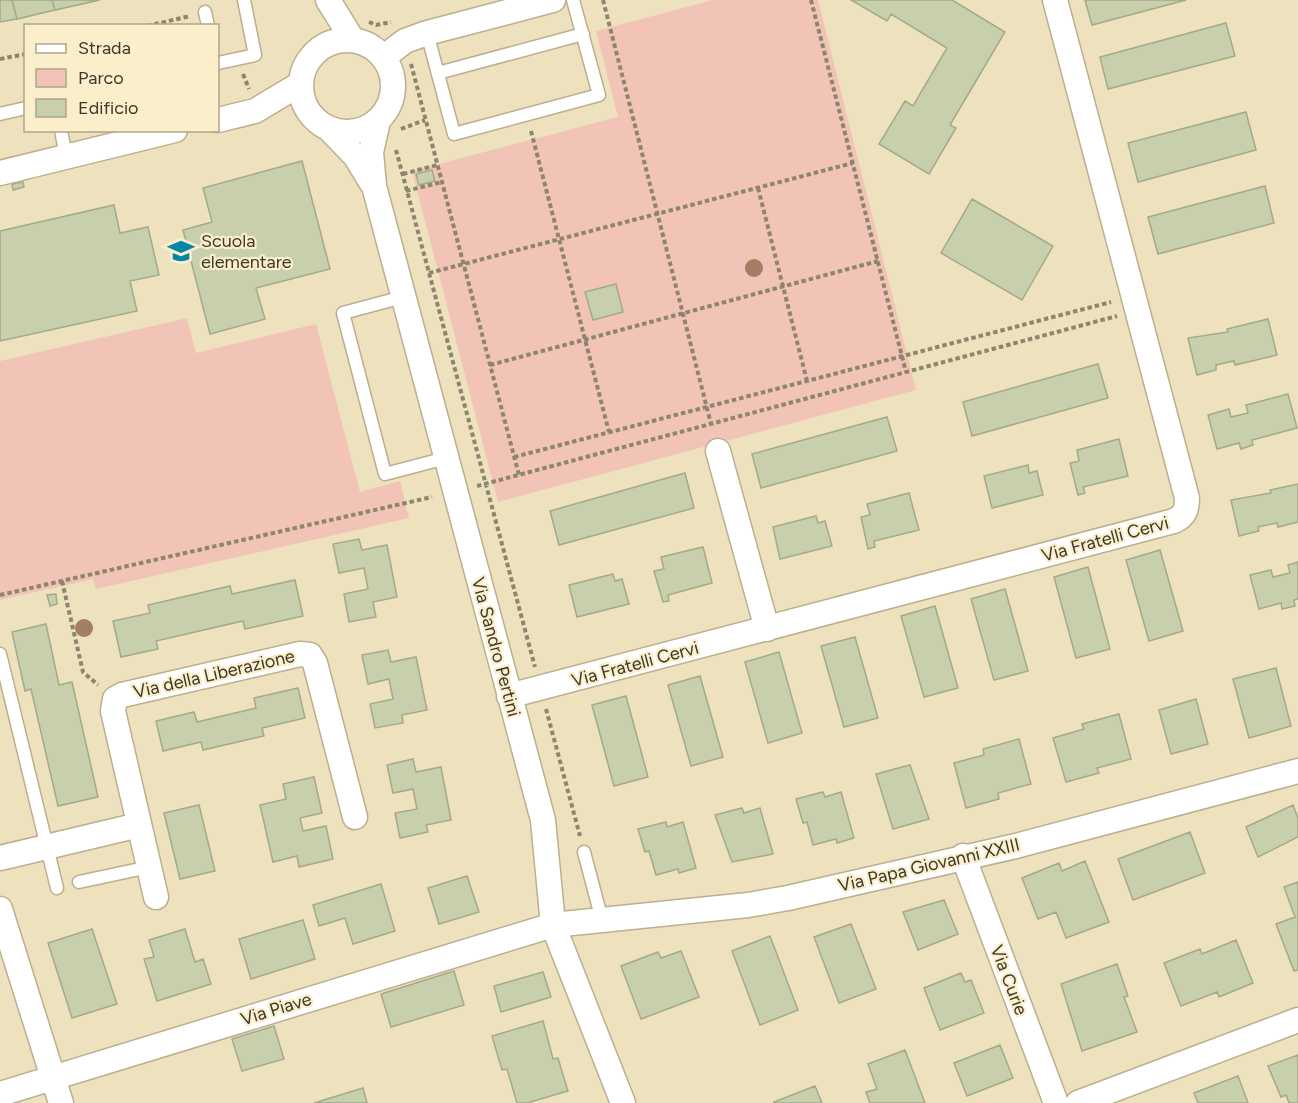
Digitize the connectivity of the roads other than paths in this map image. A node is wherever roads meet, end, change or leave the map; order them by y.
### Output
1 (244, 0) edge
2 (322, 0) edge
3 (328, 0) edge
4 (553, 0) edge
5 (573, 0) edge
6 (1055, 0) edge
7 (205, 12) road end
8 (208, 24) edge
9 (583, 34) junction
10 (416, 37) junction
11 (352, 39) junction
12 (324, 45) junction
13 (384, 57) junction
14 (219, 63) edge
15 (438, 73) junction
16 (300, 84) junction
17 (24, 108) edge
18 (255, 111) junction
19 (0, 114) edge
20 (219, 120) edge
21 (378, 121) junction
22 (320, 122) junction
23 (61, 132) edge
24 (167, 132) edge
25 (66, 157) junction
26 (0, 172) edge
27 (374, 186) junction
28 (403, 297) junction
29 (718, 451) road end
30 (446, 458) junction
31 (767, 629) junction
32 (0, 654) edge
33 (509, 696) junction
34 (1298, 771) edge
35 (355, 817) dead end
36 (139, 825) junction
37 (47, 847) junction
38 (584, 852) road end
39 (963, 856) junction
40 (0, 858) edge
41 (149, 867) junction
42 (79, 882) dead end
43 (57, 888) dead end
44 (156, 897) dead end
45 (0, 909) edge
46 (602, 920) junction
47 (553, 925) junction
48 (1298, 1020) edge
49 (53, 1077) junction
50 (0, 1094) edge
51 (60, 1103) edge
52 (623, 1103) edge
53 (1056, 1103) edge
54 (1078, 1103) edge

1 - 14 lane
2 - 12 street
3 - 11 street
4 - 10 street
5 - 9 lane
6 - 31 street, Via Fratelli Cervi
7 - 8 lane
9 - 15 lane
9 - 15 lane
10 - 13 street
10 - 15 lane
11 - 12 street
11 - 13 street
12 - 16 street
13 - 21 street
16 - 18 street
16 - 22 street
17 - 19 lane
18 - 20 street
18 - 22 street
21 - 22 street
21 - 27 street, Via Sandro Pertini
22 - 27 street, Via Sandro Pertini
23 - 25 lane
24 - 25 street
25 - 26 street
27 - 28 street, Via Sandro Pertini
28 - 30 street, Via Sandro Pertini
28 - 30 lane
29 - 31 street
30 - 33 street, Via Sandro Pertini
31 - 33 street, Via Fratelli Cervi
32 - 37 lane
33 - 47 street, Via Sandro Pertini
34 - 39 street, Via Papa Giovanni XXIII
35 - 36 street, Via della Liberazione
36 - 37 street
36 - 41 street, Via della Liberazione
37 - 40 street
37 - 43 lane
38 - 46 lane
39 - 46 street, Via Papa Giovanni XXIII
39 - 53 street, Via Curie
41 - 42 lane
41 - 44 street, Via della Liberazione
45 - 49 street
46 - 47 street, Via Papa Giovanni XXIII
47 - 49 street, Via Piave
47 - 52 street, Via Sandro Pertini
48 - 54 street
49 - 50 street, Via Piave
49 - 51 street

